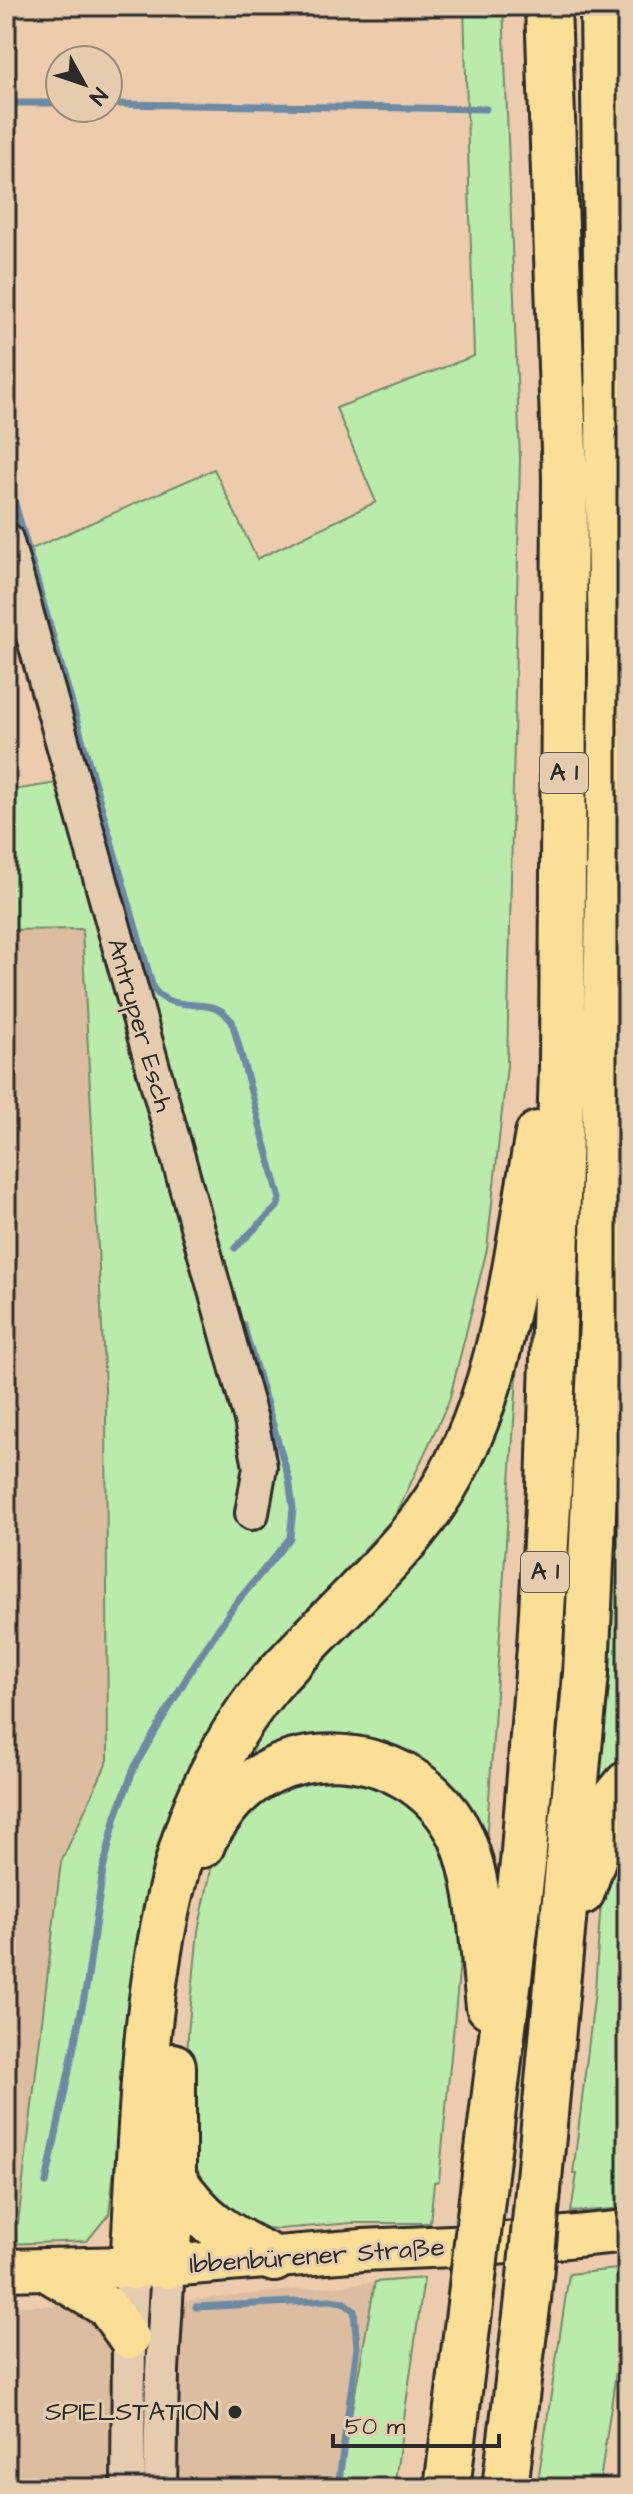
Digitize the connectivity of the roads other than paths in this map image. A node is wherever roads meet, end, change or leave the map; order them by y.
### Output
1 (548, 6) edge
2 (603, 6) edge
3 (6, 539) edge
4 (562, 1067) junction
5 (602, 1320) junction
6 (627, 1425) edge
7 (252, 1513) dead end
8 (627, 1784) edge
9 (552, 2031) junction
10 (497, 2075) junction
11 (173, 2178) junction
12 (627, 2231) edge
13 (274, 2259) junction
14 (151, 2267) junction
15 (25, 2270) edge
16 (129, 2338) junction
17 (128, 2488) edge
18 (160, 2488) edge
19 (447, 2488) edge
20 (505, 2488) edge

1 - 4 highway, A 1
2 - 5 highway, A 1
3 - 7 street, Antruper Esch
4 - 10 highway, A 1
4 - 14 highway
5 - 6 highway
5 - 9 highway, A 1
8 - 9 highway
9 - 20 highway, A 1, bridge
10 - 11 highway
10 - 19 highway, A 1, bridge
11 - 13 highway
11 - 14 highway
12 - 13 main road, Ibbenbürener Straße
13 - 14 main road, Ibbenbürener Straße
14 - 15 main road, Ibbenbürener Straße
14 - 16 street
14 - 18 street
15 - 16 main road
16 - 17 street

